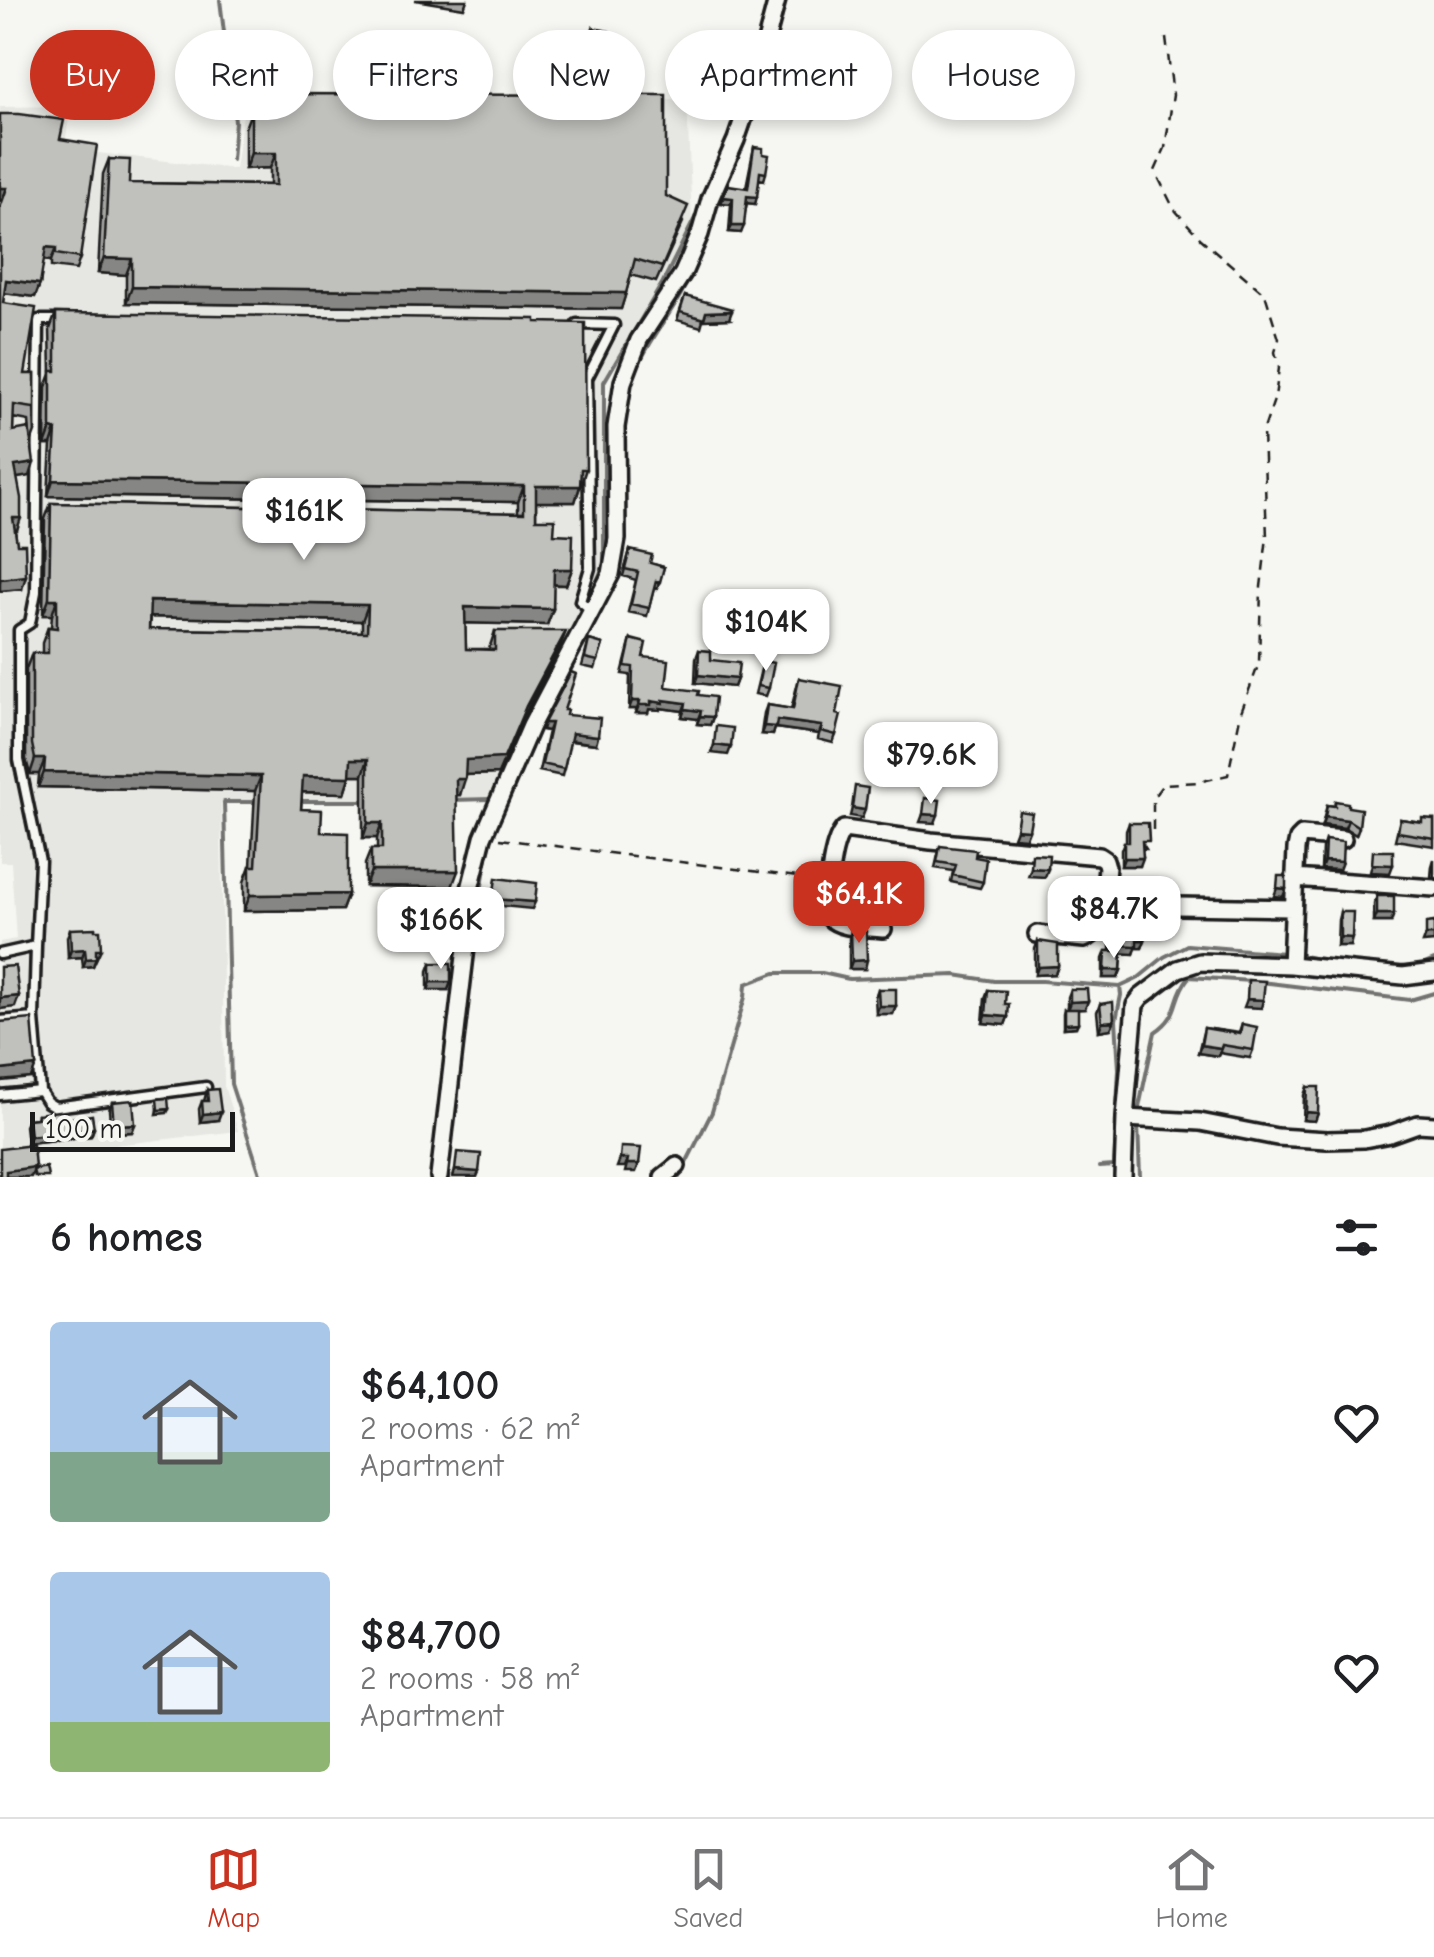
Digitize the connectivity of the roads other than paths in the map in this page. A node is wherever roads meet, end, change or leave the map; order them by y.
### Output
1 (777, 0) edge
2 (79, 320) edge
3 (574, 324) edge
4 (585, 605) junction
5 (1343, 839) edge
6 (1294, 878) junction
7 (1434, 888) edge
8 (1104, 900) junction
9 (1292, 908) junction
10 (883, 929) dead end
11 (1036, 934) dead end
12 (36, 946) junction
13 (0, 954) edge
14 (1291, 965) junction
15 (1434, 972) edge
16 (34, 1018) junction
17 (0, 1021) edge
18 (206, 1087) edge
19 (40, 1091) junction
20 (0, 1094) edge
21 (1125, 1118) junction
22 (1434, 1124) edge
23 (677, 1166) dead end
24 (439, 1177) edge
25 (664, 1177) edge
26 (1124, 1177) edge

1 - 4 street
2 - 12 lane
3 - 4 lane
4 - 24 street
5 - 6 street
6 - 7 street
6 - 9 street
8 - 9 street
8 - 10 street
8 - 11 street
9 - 14 street
12 - 13 lane
12 - 16 lane
14 - 15 street
14 - 21 street
16 - 17 lane
16 - 19 lane
18 - 19 lane
19 - 20 lane
21 - 22 street
21 - 26 street
23 - 25 street

